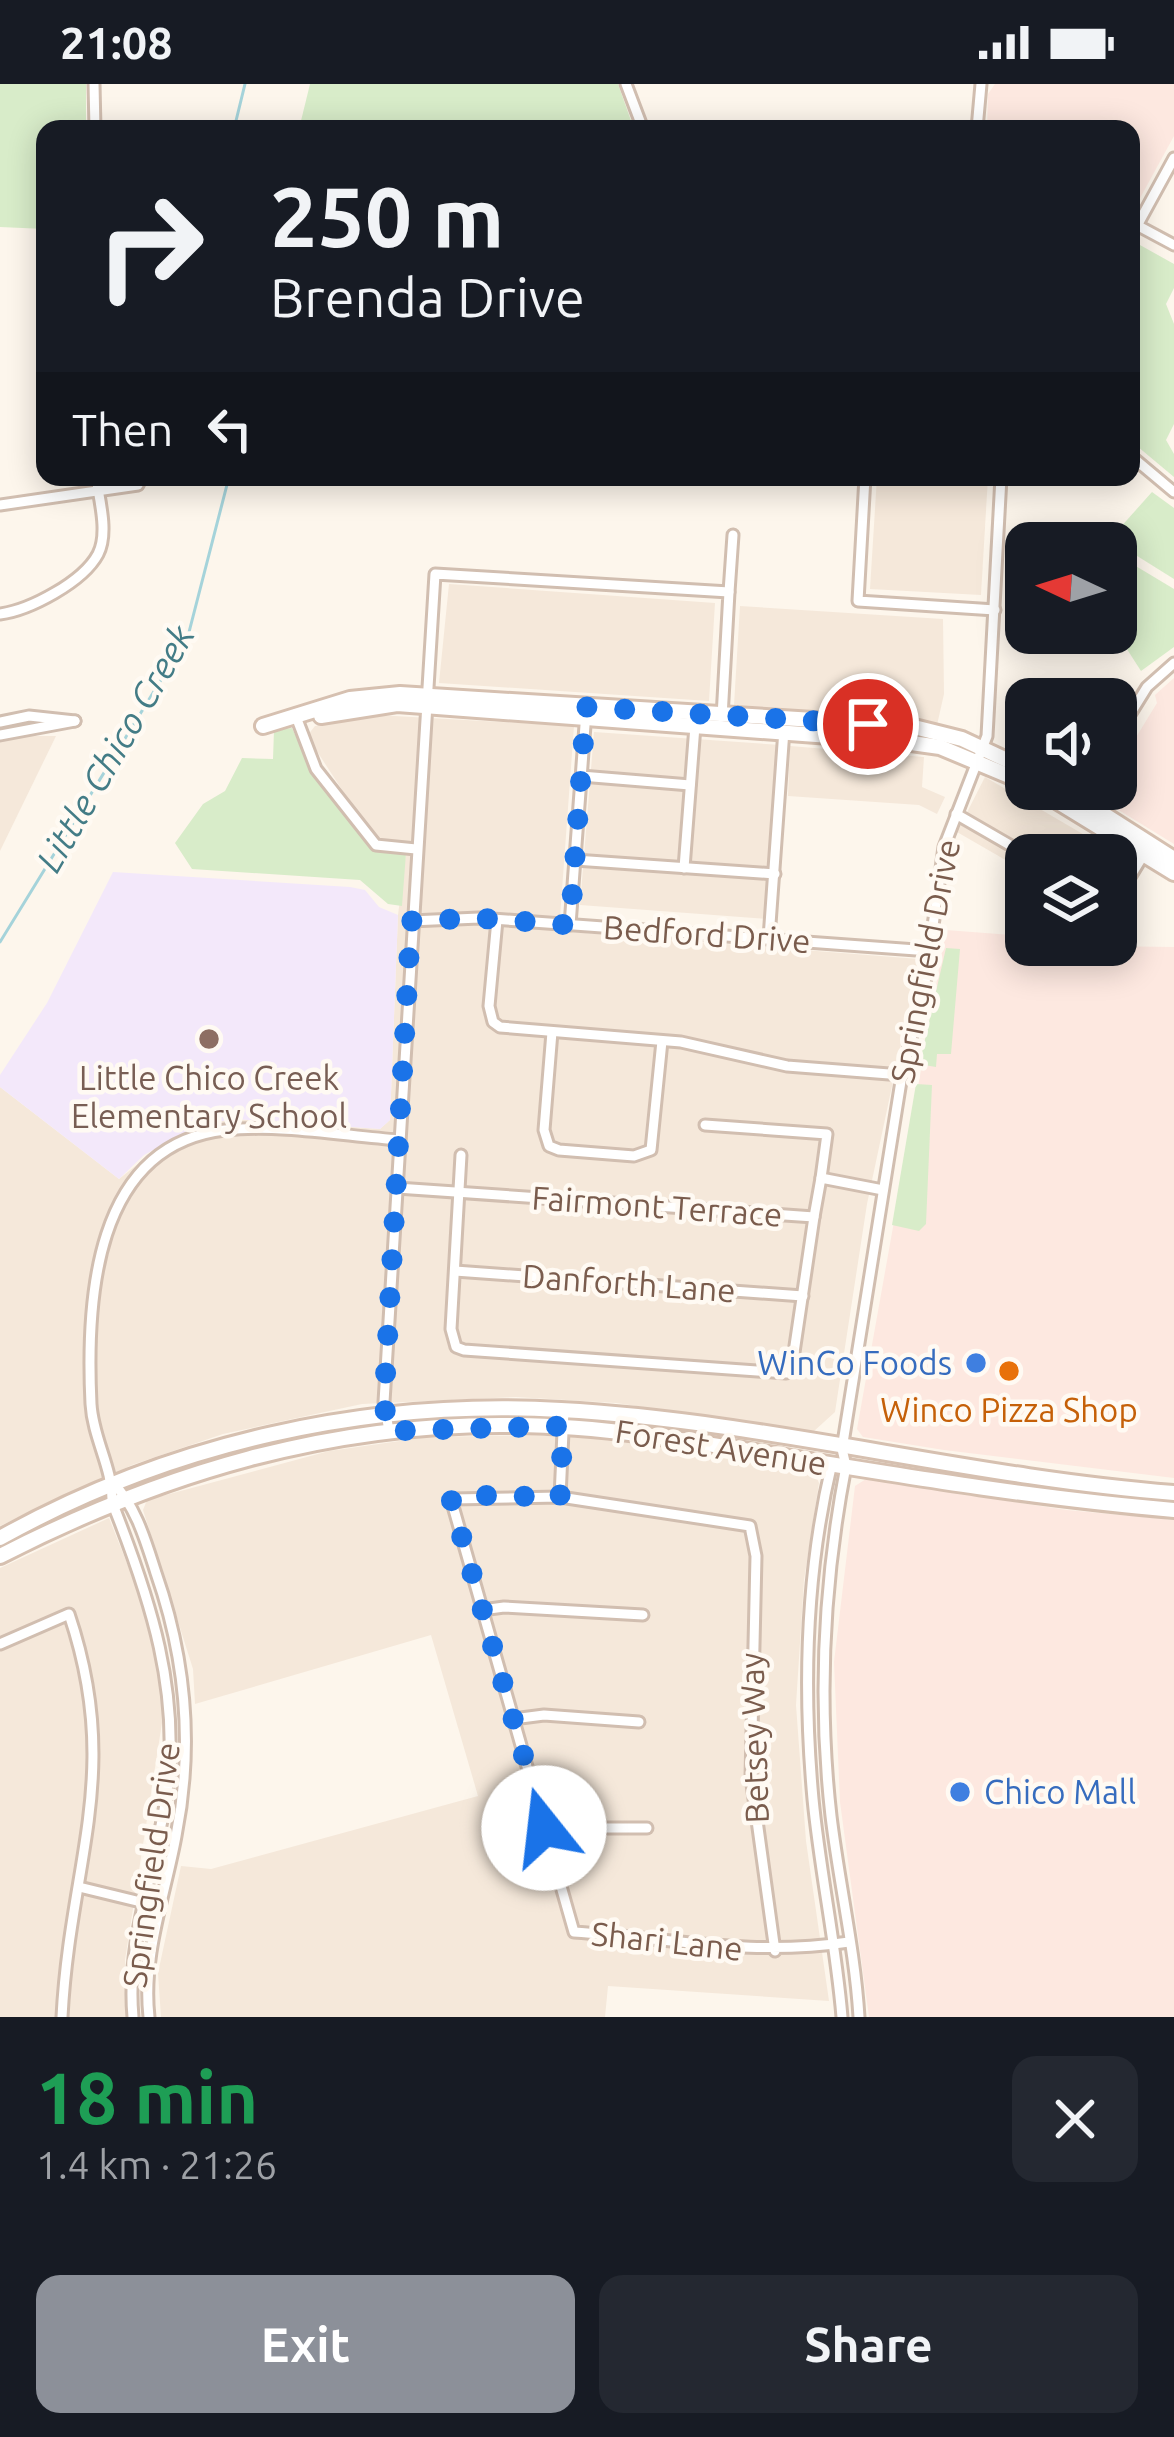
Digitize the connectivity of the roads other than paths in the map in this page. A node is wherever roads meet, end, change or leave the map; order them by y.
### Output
1 (94, 84) edge
2 (626, 84) edge
3 (981, 84) edge
4 (95, 120) edge
5 (640, 120) edge
6 (978, 120) edge
7 (1174, 158) edge
8 (1140, 213) edge
9 (1140, 226) edge
10 (1174, 244) edge
11 (1140, 464) edge
12 (97, 486) edge
13 (131, 486) edge
14 (864, 486) edge
15 (1001, 486) edge
16 (98, 491) junction
17 (1174, 492) edge
18 (0, 505) edge
19 (733, 535) dead end
20 (729, 592) junction
21 (995, 610) junction
22 (0, 614) edge
23 (1174, 663) edge
24 (426, 701) junction
25 (1137, 703) edge
26 (586, 713) junction
27 (296, 718) joint
28 (0, 722) edge
29 (722, 722) junction
30 (695, 726) junction
31 (785, 726) junction
32 (0, 735) edge
33 (982, 754) junction
34 (1005, 762) edge
35 (1005, 769) edge
36 (581, 776) junction
37 (690, 785) junction
38 (1094, 810) edge
39 (956, 814) junction
40 (1005, 842) edge
41 (416, 849) junction
42 (1147, 849) junction
43 (1174, 859) edge
44 (575, 860) junction
45 (1137, 865) edge
46 (684, 868) junction
47 (1174, 873) edge
48 (775, 874) junction
49 (496, 920) junction
50 (411, 921) junction
51 (570, 925) junction
52 (769, 938) junction
53 (930, 951) junction
54 (552, 1032) junction
55 (662, 1041) junction
56 (902, 1075) junction
57 (705, 1125) dead end
58 (400, 1140) junction
59 (461, 1155) dead end
60 (820, 1178) junction
61 (397, 1188) junction
62 (883, 1190) junction
63 (459, 1193) junction
64 (814, 1217) junction
65 (455, 1271) junction
66 (803, 1296) junction
67 (386, 1414) junction
68 (564, 1418) junction
69 (388, 1431) junction
70 (842, 1449) junction
71 (838, 1465) junction
72 (112, 1483) junction
73 (1174, 1492) edge
74 (560, 1497) junction
75 (119, 1499) junction
76 (1174, 1510) edge
77 (0, 1538) edge
78 (0, 1556) edge
79 (482, 1610) junction
80 (643, 1615) dead end
81 (0, 1644) edge
82 (513, 1719) junction
83 (640, 1722) dead end
84 (544, 1828) junction
85 (647, 1828) dead end
86 (79, 1887) junction
87 (144, 1903) junction
88 (160, 1906) junction
89 (849, 1942) junction
90 (833, 1944) junction
91 (775, 1951) junction
92 (62, 2017) edge
93 (133, 2017) edge
94 (149, 2017) edge
95 (842, 2017) edge
96 (859, 2017) edge

1 - 4 street
2 - 5 street
3 - 6 street
7 - 8 street
9 - 10 street
11 - 17 street
12 - 16 street
13 - 16 street
14 - 21 street
15 - 21 street, Springfield Drive
16 - 18 street
16 - 22 street
19 - 20 street
20 - 24 street
20 - 29 street
21 - 33 street, Springfield Drive
23 - 25 street
24 - 26 street
24 - 27 street
24 - 41 street
26 - 29 street
26 - 30 street
26 - 36 street
27 - 41 street
28 - 32 street
29 - 30 street
29 - 31 street
30 - 37 street
31 - 33 street
31 - 48 street
33 - 34 street
33 - 35 street
33 - 39 street, Springfield Drive
36 - 37 street
36 - 44 street
37 - 46 street
38 - 42 street
39 - 40 street
39 - 53 street, Springfield Drive
41 - 50 street
42 - 43 street
42 - 45 street
42 - 47 street
44 - 46 street
44 - 51 street
46 - 48 street
48 - 52 street
49 - 50 street, Bedford Drive
49 - 51 street, Bedford Drive
49 - 54 street
50 - 58 street
51 - 52 street, Bedford Drive
52 - 53 street, Bedford Drive
53 - 56 street, Springfield Drive
54 - 55 street
54 - 55 street
55 - 56 street
56 - 62 street, Springfield Drive
57 - 60 street
58 - 61 street
58 - 72 street, Springfield Drive
59 - 63 street
60 - 62 street, Fairmont Terrace
60 - 64 street, Fairmont Terrace
61 - 63 street, Fairmont Terrace
61 - 67 street
62 - 70 street, Springfield Drive
63 - 64 street, Fairmont Terrace
63 - 65 street
64 - 66 street
65 - 66 street, Danforth Lane
65 - 66 street
67 - 68 street, Forest Avenue
67 - 69 street
67 - 72 street, Forest Avenue
68 - 69 street, Forest Avenue
68 - 70 street, Forest Avenue
68 - 71 street, Forest Avenue
68 - 74 street
69 - 75 street, Forest Avenue
70 - 71 street, Springfield Drive
70 - 73 street, Forest Avenue
71 - 76 street, Forest Avenue
71 - 89 street, Springfield Drive
71 - 90 street, Springfield Drive
72 - 75 street, Springfield Drive
72 - 77 street, Forest Avenue
74 - 79 street, Shari Lane
74 - 91 street, Betsey Way
75 - 78 street, Forest Avenue
75 - 87 street, Springfield Drive
75 - 88 street, Springfield Drive
79 - 80 street
79 - 82 street, Shari Lane
81 - 86 street
82 - 83 street
82 - 84 street, Shari Lane
84 - 85 street
84 - 91 street, Shari Lane
86 - 87 street
86 - 92 street
87 - 88 street
87 - 93 street, Springfield Drive
88 - 94 street, Springfield Drive
89 - 90 street, Shari Lane
89 - 96 street, Springfield Drive
90 - 91 street, Shari Lane
90 - 95 street, Springfield Drive

